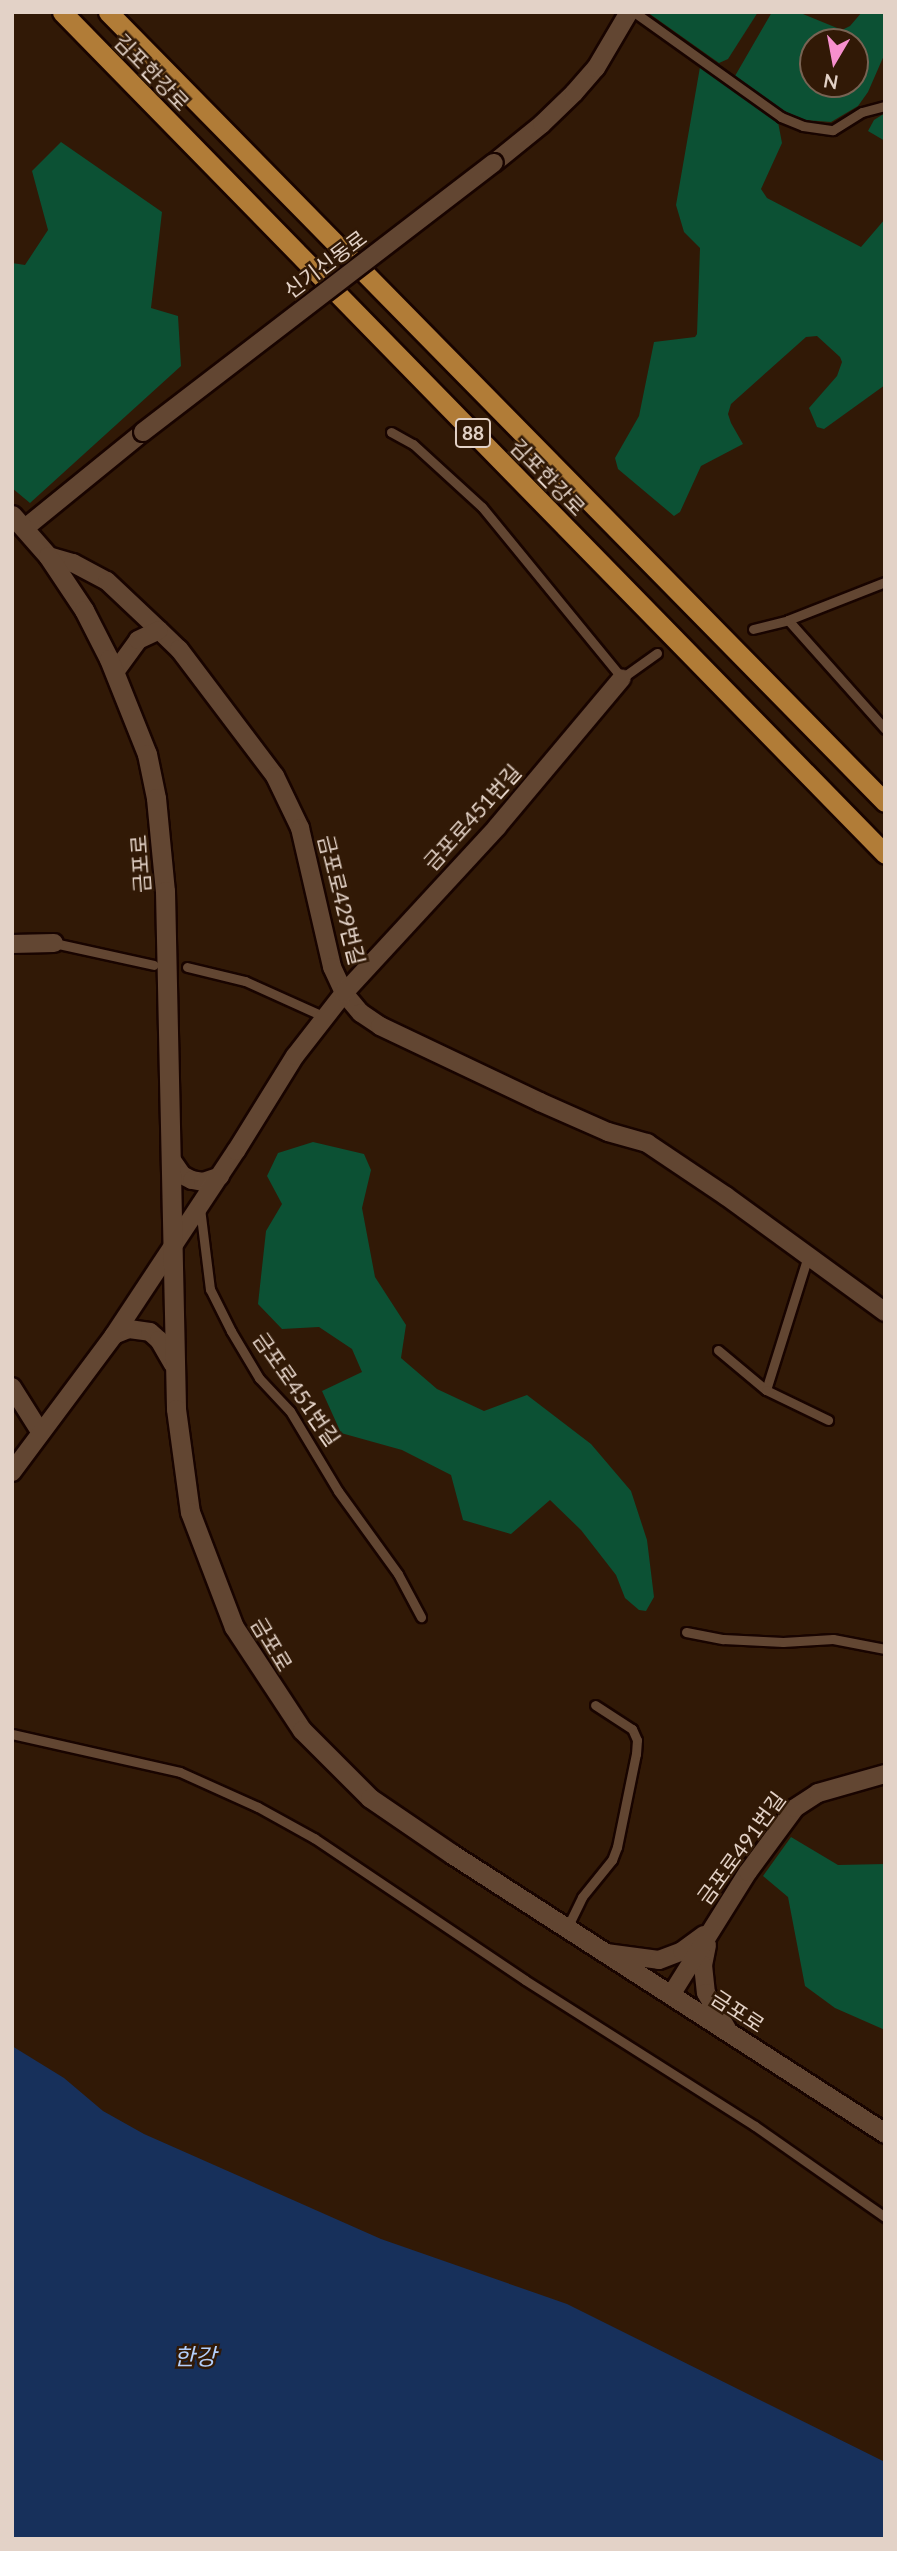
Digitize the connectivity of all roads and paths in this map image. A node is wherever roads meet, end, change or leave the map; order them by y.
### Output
1 (62, 12) edge
2 (108, 12) edge
3 (629, 12) edge
4 (634, 12) edge
5 (885, 106) edge
6 (391, 432) dead end
7 (19, 522) edge
8 (48, 556) junction
9 (885, 582) edge
10 (789, 620) junction
11 (753, 629) dead end
12 (159, 630) junction
13 (657, 653) dead end
14 (115, 672) junction
15 (622, 678) junction
16 (885, 729) edge
17 (885, 802) edge
18 (885, 854) edge
19 (54, 943) joint
20 (12, 944) edge
21 (154, 965) dead end
22 (187, 967) dead end
23 (344, 993) junction
24 (326, 1017) junction
25 (171, 1158) junction
26 (220, 1176) junction
27 (200, 1206) junction
28 (172, 1248) junction
29 (808, 1255) junction
30 (885, 1312) edge
31 (114, 1335) junction
32 (718, 1350) dead end
33 (173, 1364) junction
34 (12, 1387) edge
35 (765, 1391) junction
36 (828, 1420) dead end
37 (41, 1433) junction
38 (12, 1472) edge
39 (421, 1617) dead end
40 (686, 1632) dead end
41 (885, 1649) edge
42 (595, 1705) dead end
43 (12, 1734) edge
44 (885, 1774) edge
45 (567, 1928) junction
46 (710, 1931) junction
47 (605, 1952) junction
48 (671, 1995) junction
49 (729, 2032) junction
50 (885, 2133) edge
51 (885, 2217) edge

1 - 18 highway, 김포한강로 / 88
2 - 17 highway, 김포한강로 / 88
3 - 7 street, 신기신동로, bridge
4 - 5 lane
6 - 15 lane
7 - 8 main road, 금포로
8 - 12 street, 금포로429번길
8 - 14 main road, 금포로
9 - 10 lane
10 - 11 lane
10 - 16 lane
12 - 14 street
12 - 23 street, 금포로429번길
13 - 15 lane, 금포로451번길
14 - 25 main road, 금포로
15 - 23 street, 금포로451번길
19 - 20 street
19 - 21 lane
22 - 24 lane
23 - 24 street, 금포로451번길
23 - 29 street, 금포로429번길
24 - 26 street, 금포로451번길
25 - 26 street
25 - 28 main road, 금포로
26 - 27 street, 금포로451번길
27 - 28 street, 금포로451번길
27 - 39 lane, 금포로451번길
28 - 31 street
28 - 33 main road, 금포로
29 - 30 street, 금포로429번길
29 - 35 lane
31 - 33 street
31 - 37 street
32 - 35 lane
33 - 45 main road, 금포로
34 - 37 street
35 - 36 lane
37 - 38 street
40 - 41 lane
42 - 45 lane
43 - 51 lane
44 - 46 street, 금포로491번길
45 - 47 main road, 금포로
46 - 47 street
46 - 48 street, 금포로491번길
46 - 49 street
47 - 48 main road, 금포로
48 - 49 main road, 금포로
49 - 50 main road, 금포로

